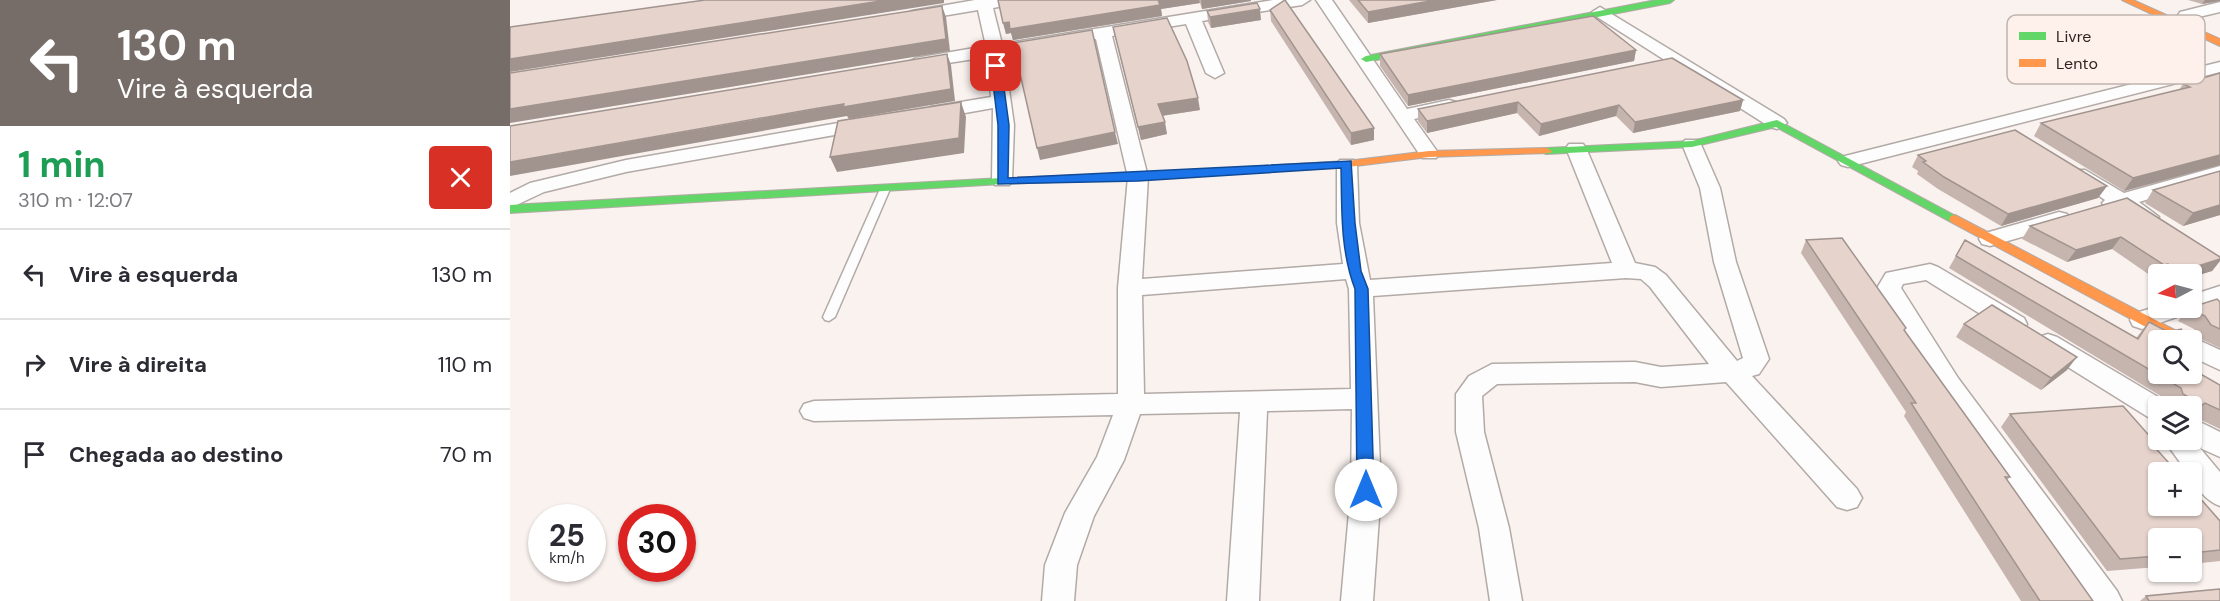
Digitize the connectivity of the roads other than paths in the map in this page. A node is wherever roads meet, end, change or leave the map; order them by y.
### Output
1 (1013, 0) edge
2 (1302, 0) edge
3 (1324, 0) edge
4 (1670, 0) edge
5 (2126, 0) edge
6 (2153, 0) edge
7 (983, 2) edge
8 (1599, 6) edge
9 (2220, 7) edge
10 (1530, 13) dead end
11 (2159, 15) edge
12 (2186, 15) joint
13 (901, 18) edge
14 (1192, 18) junction
15 (2205, 23) edge
16 (2220, 30) edge
17 (1103, 32) junction
18 (2205, 36) edge
19 (2220, 43) edge
20 (995, 49) junction
21 (1363, 49) junction
22 (1675, 61) junction
23 (902, 65) edge
24 (1651, 65) edge
25 (2220, 67) edge
26 (2205, 71) edge
27 (1215, 73) dead end
28 (2153, 84) edge
29 (1000, 101) junction
30 (1463, 103) edge
31 (1404, 115) junction
32 (906, 117) edge
33 (883, 121) edge
34 (1777, 123) junction
35 (1996, 124) junction
36 (2016, 136) edge
37 (1692, 144) junction
38 (1576, 148) junction
39 (1429, 154) junction
40 (1848, 161) junction
41 (1347, 164) junction
42 (2064, 165) edge
43 (2220, 172) edge
44 (1138, 177) junction
45 (1002, 181) junction
46 (885, 189) junction
47 (2121, 201) junction
48 (510, 202) edge
49 (510, 209) edge
50 (2161, 225) edge
51 (1990, 239) junction
52 (1626, 270) junction
53 (1358, 280) junction
54 (1130, 288) junction
55 (2220, 294) edge
56 (2202, 300) edge
57 (829, 317) dead end
58 (2148, 318) edge
59 (2142, 320) junction
60 (2162, 330) edge
61 (2202, 351) edge
62 (2220, 361) edge
63 (1731, 372) junction
64 (1365, 399) junction
65 (1254, 401) junction
66 (1131, 403) junction
67 (2148, 404) edge
68 (814, 411) dead end
69 (2202, 435) edge
70 (2220, 446) edge
71 (2186, 450) edge
72 (2220, 494) edge
73 (1846, 498) dead end
74 (1058, 601) edge
75 (1243, 601) edge
76 (1358, 601) edge
77 (1506, 601) edge
78 (2106, 601) edge

1 - 7 street
2 - 14 street
3 - 21 street
4 - 8 street
5 - 11 street
6 - 12 street
7 - 13 street
7 - 20 street
8 - 10 street
8 - 21 street
8 - 22 street
9 - 12 street
14 - 17 street
14 - 27 street
15 - 16 street
17 - 20 street
17 - 44 street
18 - 19 street
20 - 23 street
20 - 29 street
21 - 31 street
22 - 24 street
22 - 34 street
25 - 26 street
28 - 35 street
29 - 32 street
29 - 45 street
30 - 31 street
31 - 39 street
33 - 48 street
34 - 37 street
34 - 40 street
35 - 36 street
35 - 40 street
37 - 38 street
37 - 63 street
38 - 39 street
38 - 52 street
39 - 41 street
40 - 51 street
41 - 44 street
41 - 53 street
42 - 47 street
43 - 47 street
44 - 45 street
44 - 54 street
45 - 46 street
46 - 49 street
46 - 57 lane
47 - 50 street
47 - 51 street
51 - 59 street
52 - 53 street
52 - 63 street
53 - 54 street
53 - 64 street
54 - 66 street
55 - 56 street
58 - 59 street
59 - 60 street
61 - 62 street
63 - 73 street
63 - 77 street
64 - 65 street
64 - 76 street
65 - 66 street
65 - 75 street
66 - 68 street
66 - 74 street
67 - 78 street
69 - 70 street
71 - 72 street

